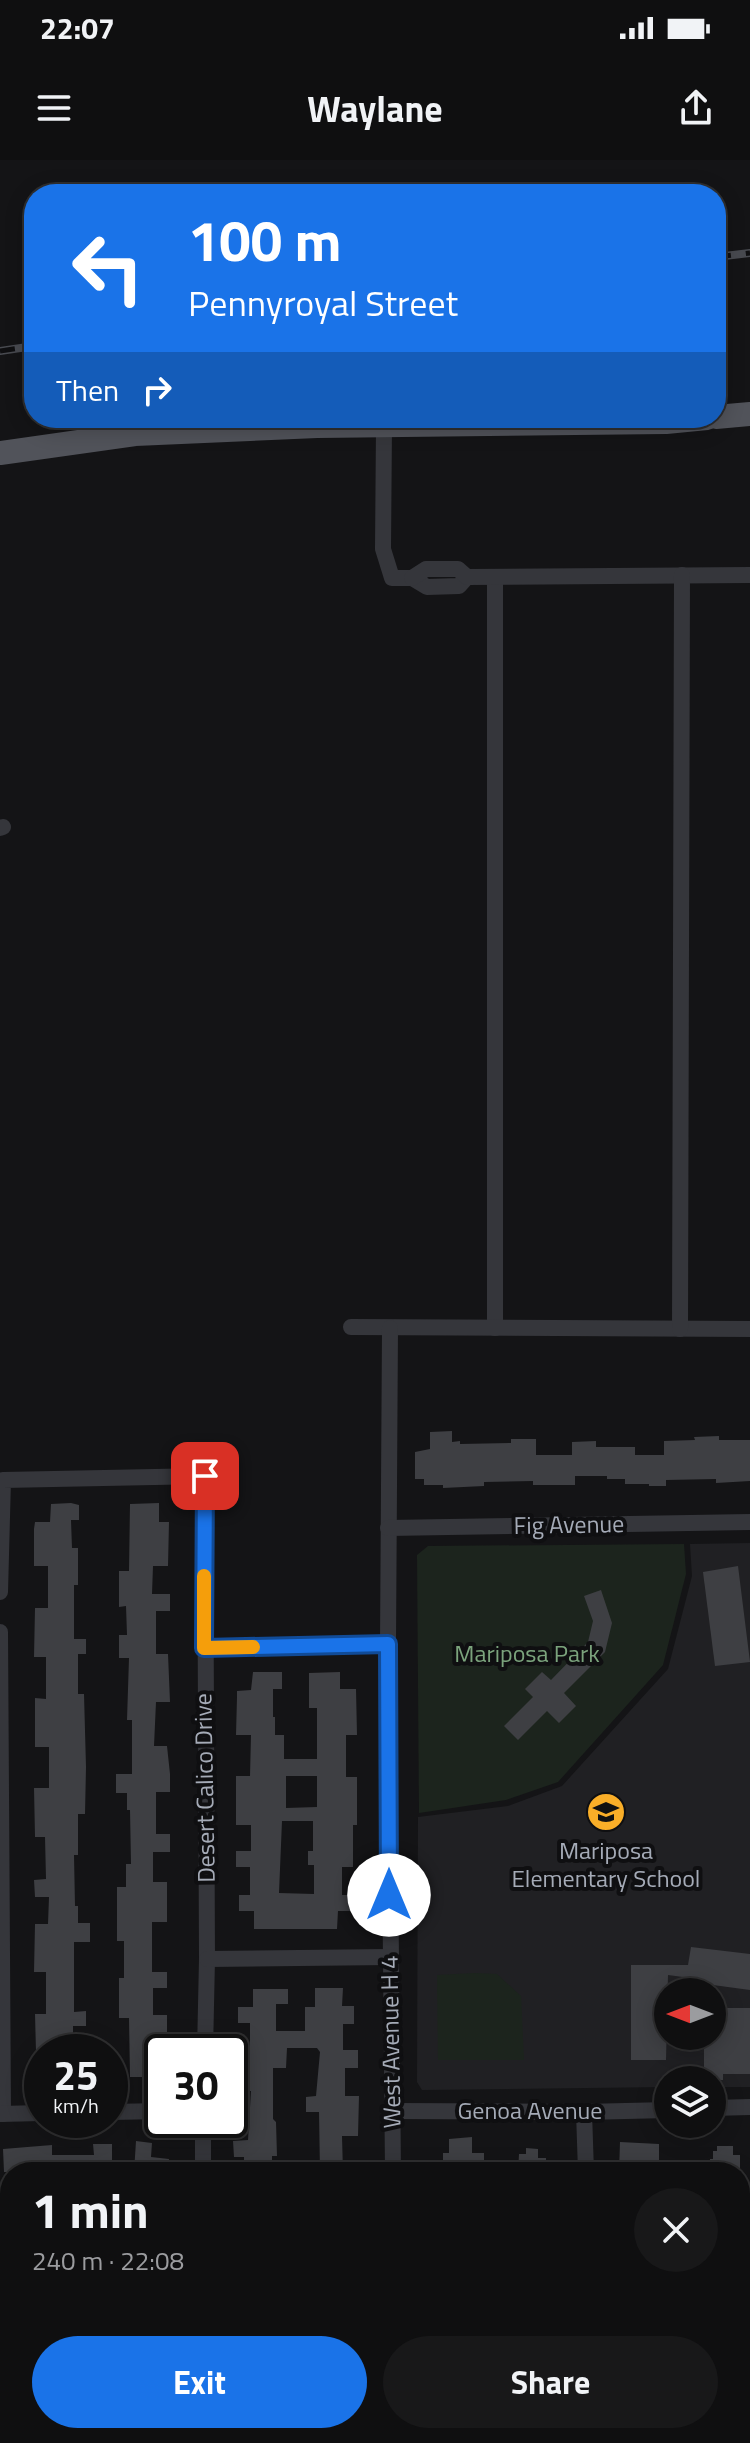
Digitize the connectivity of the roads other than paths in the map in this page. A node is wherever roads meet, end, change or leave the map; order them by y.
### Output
1 (750, 414) edge
2 (726, 416) edge
3 (322, 428) edge
4 (384, 428) edge
5 (0, 453) edge
6 (682, 575) junction
7 (750, 575) edge
8 (495, 577) junction
9 (351, 1327) dead end
10 (390, 1328) junction
11 (495, 1328) junction
12 (680, 1329) junction
13 (750, 1329) edge
14 (750, 1522) edge
15 (388, 1528) junction
16 (0, 1592) edge
17 (0, 1632) edge
18 (388, 1644) junction
19 (204, 1648) junction
20 (390, 1957) junction
21 (207, 1959) junction
22 (205, 2034) edge
23 (750, 2107) edge
24 (726, 2108) edge
25 (654, 2110) edge
26 (392, 2111) junction
27 (584, 2112) junction
28 (24, 2113) edge
29 (1, 2114) edge
30 (203, 2138) edge
31 (203, 2162) edge
32 (393, 2162) edge
33 (586, 2162) edge

1 - 2 main road
3 - 5 main road
4 - 8 street
6 - 7 street
6 - 8 street
6 - 12 street
8 - 11 street
9 - 10 street
10 - 11 street
10 - 15 street, West Avenue H 4
11 - 12 street
12 - 13 street
14 - 15 street, Fig Avenue
15 - 18 street, West Avenue H 4
16 - 19 street, Desert Calico Drive
17 - 29 street
18 - 19 street
18 - 20 street, West Avenue H 4
19 - 21 street, Desert Calico Drive
20 - 21 street
20 - 26 street, West Avenue H 4
21 - 22 street, Desert Calico Drive
23 - 24 street
25 - 27 street, Genoa Avenue
26 - 27 street, Genoa Avenue
26 - 32 street, West Avenue H 4
27 - 33 street
28 - 29 street
30 - 31 street

